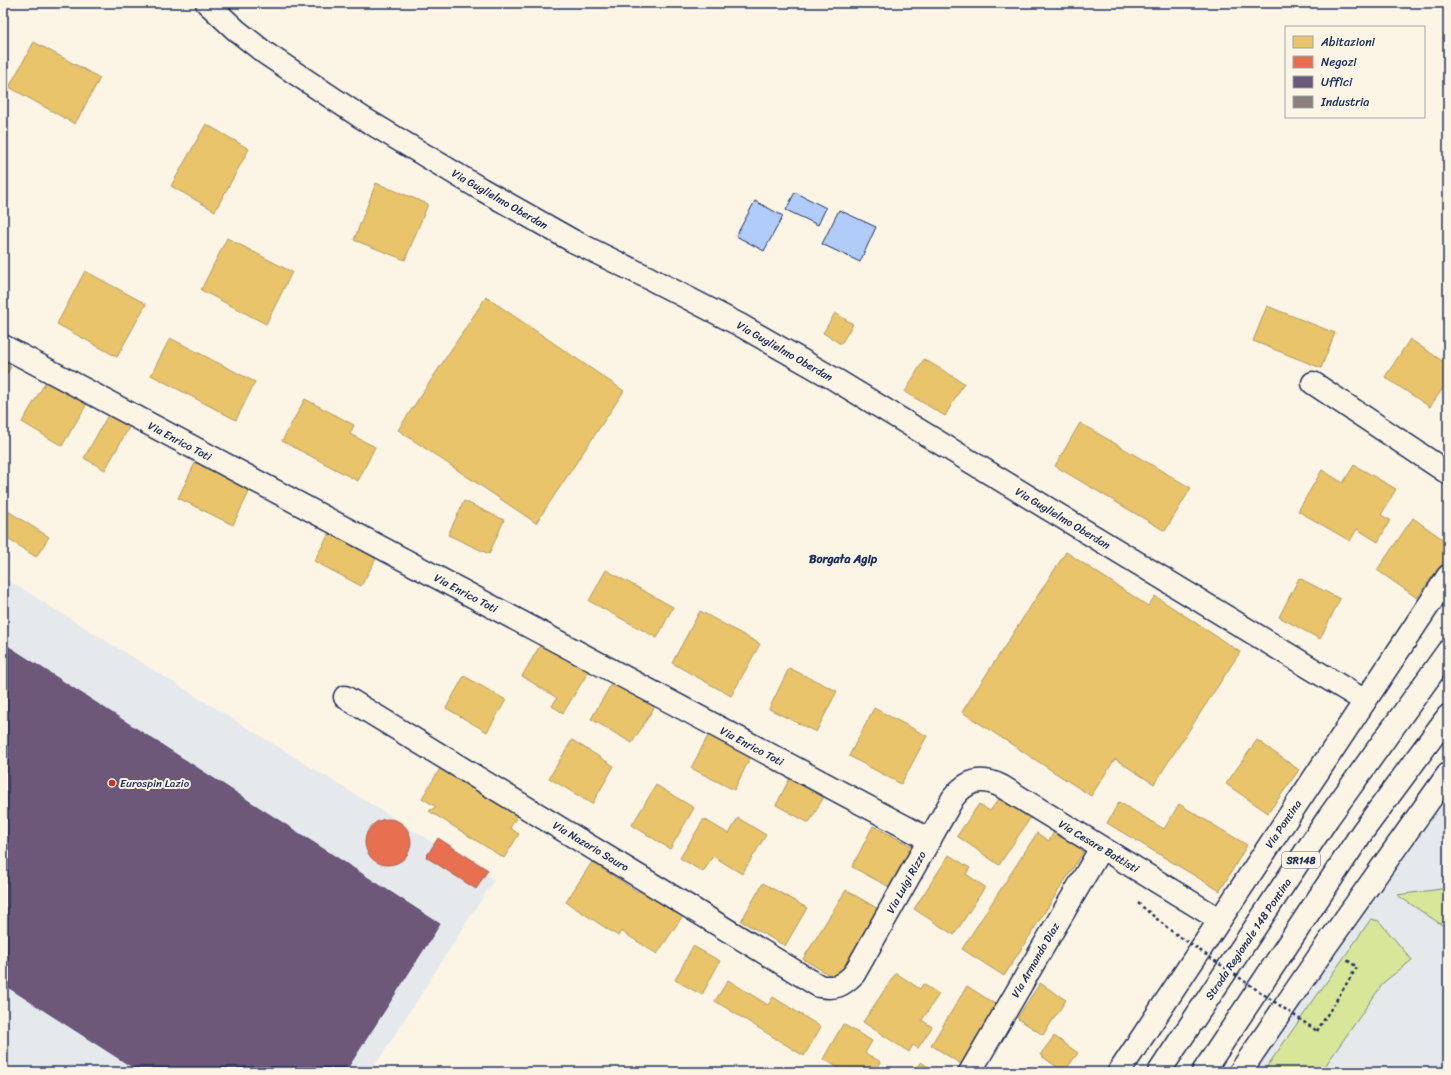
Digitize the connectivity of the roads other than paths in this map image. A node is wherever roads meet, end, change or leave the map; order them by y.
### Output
1 (207, 3) edge
2 (3, 346) edge
3 (1313, 383) dead end
4 (1448, 474) edge
5 (1448, 576) edge
6 (1448, 651) edge
7 (345, 697) dead end
8 (1365, 701) junction
9 (1448, 716) edge
10 (1448, 774) edge
11 (975, 781) joint
12 (930, 840) junction
13 (1101, 848) junction
14 (1220, 920) junction
15 (839, 986) joint
16 (970, 1072) edge
17 (1118, 1072) edge
18 (1159, 1072) edge
19 (1203, 1072) edge
20 (1240, 1072) edge

1 - 8 main road, Via Guglielmo Oberdan
2 - 12 main road, Via Enrico Toti
3 - 4 main road
5 - 8 main road, Via Pontina
6 - 18 main road, Strada Regionale 148 Pontina / SR148
7 - 15 main road, Via Nazario Sauro
8 - 14 main road, Via Pontina
9 - 19 main road, SR148
10 - 20 main road
11 - 12 main road, Via Luigi Rizzo
11 - 13 main road, Via Cesare Battisti
12 - 15 main road, Via Luigi Rizzo
13 - 14 main road, Via Cesare Battisti
13 - 16 main road, Via Armando Diaz
14 - 17 main road, Via Pontina

